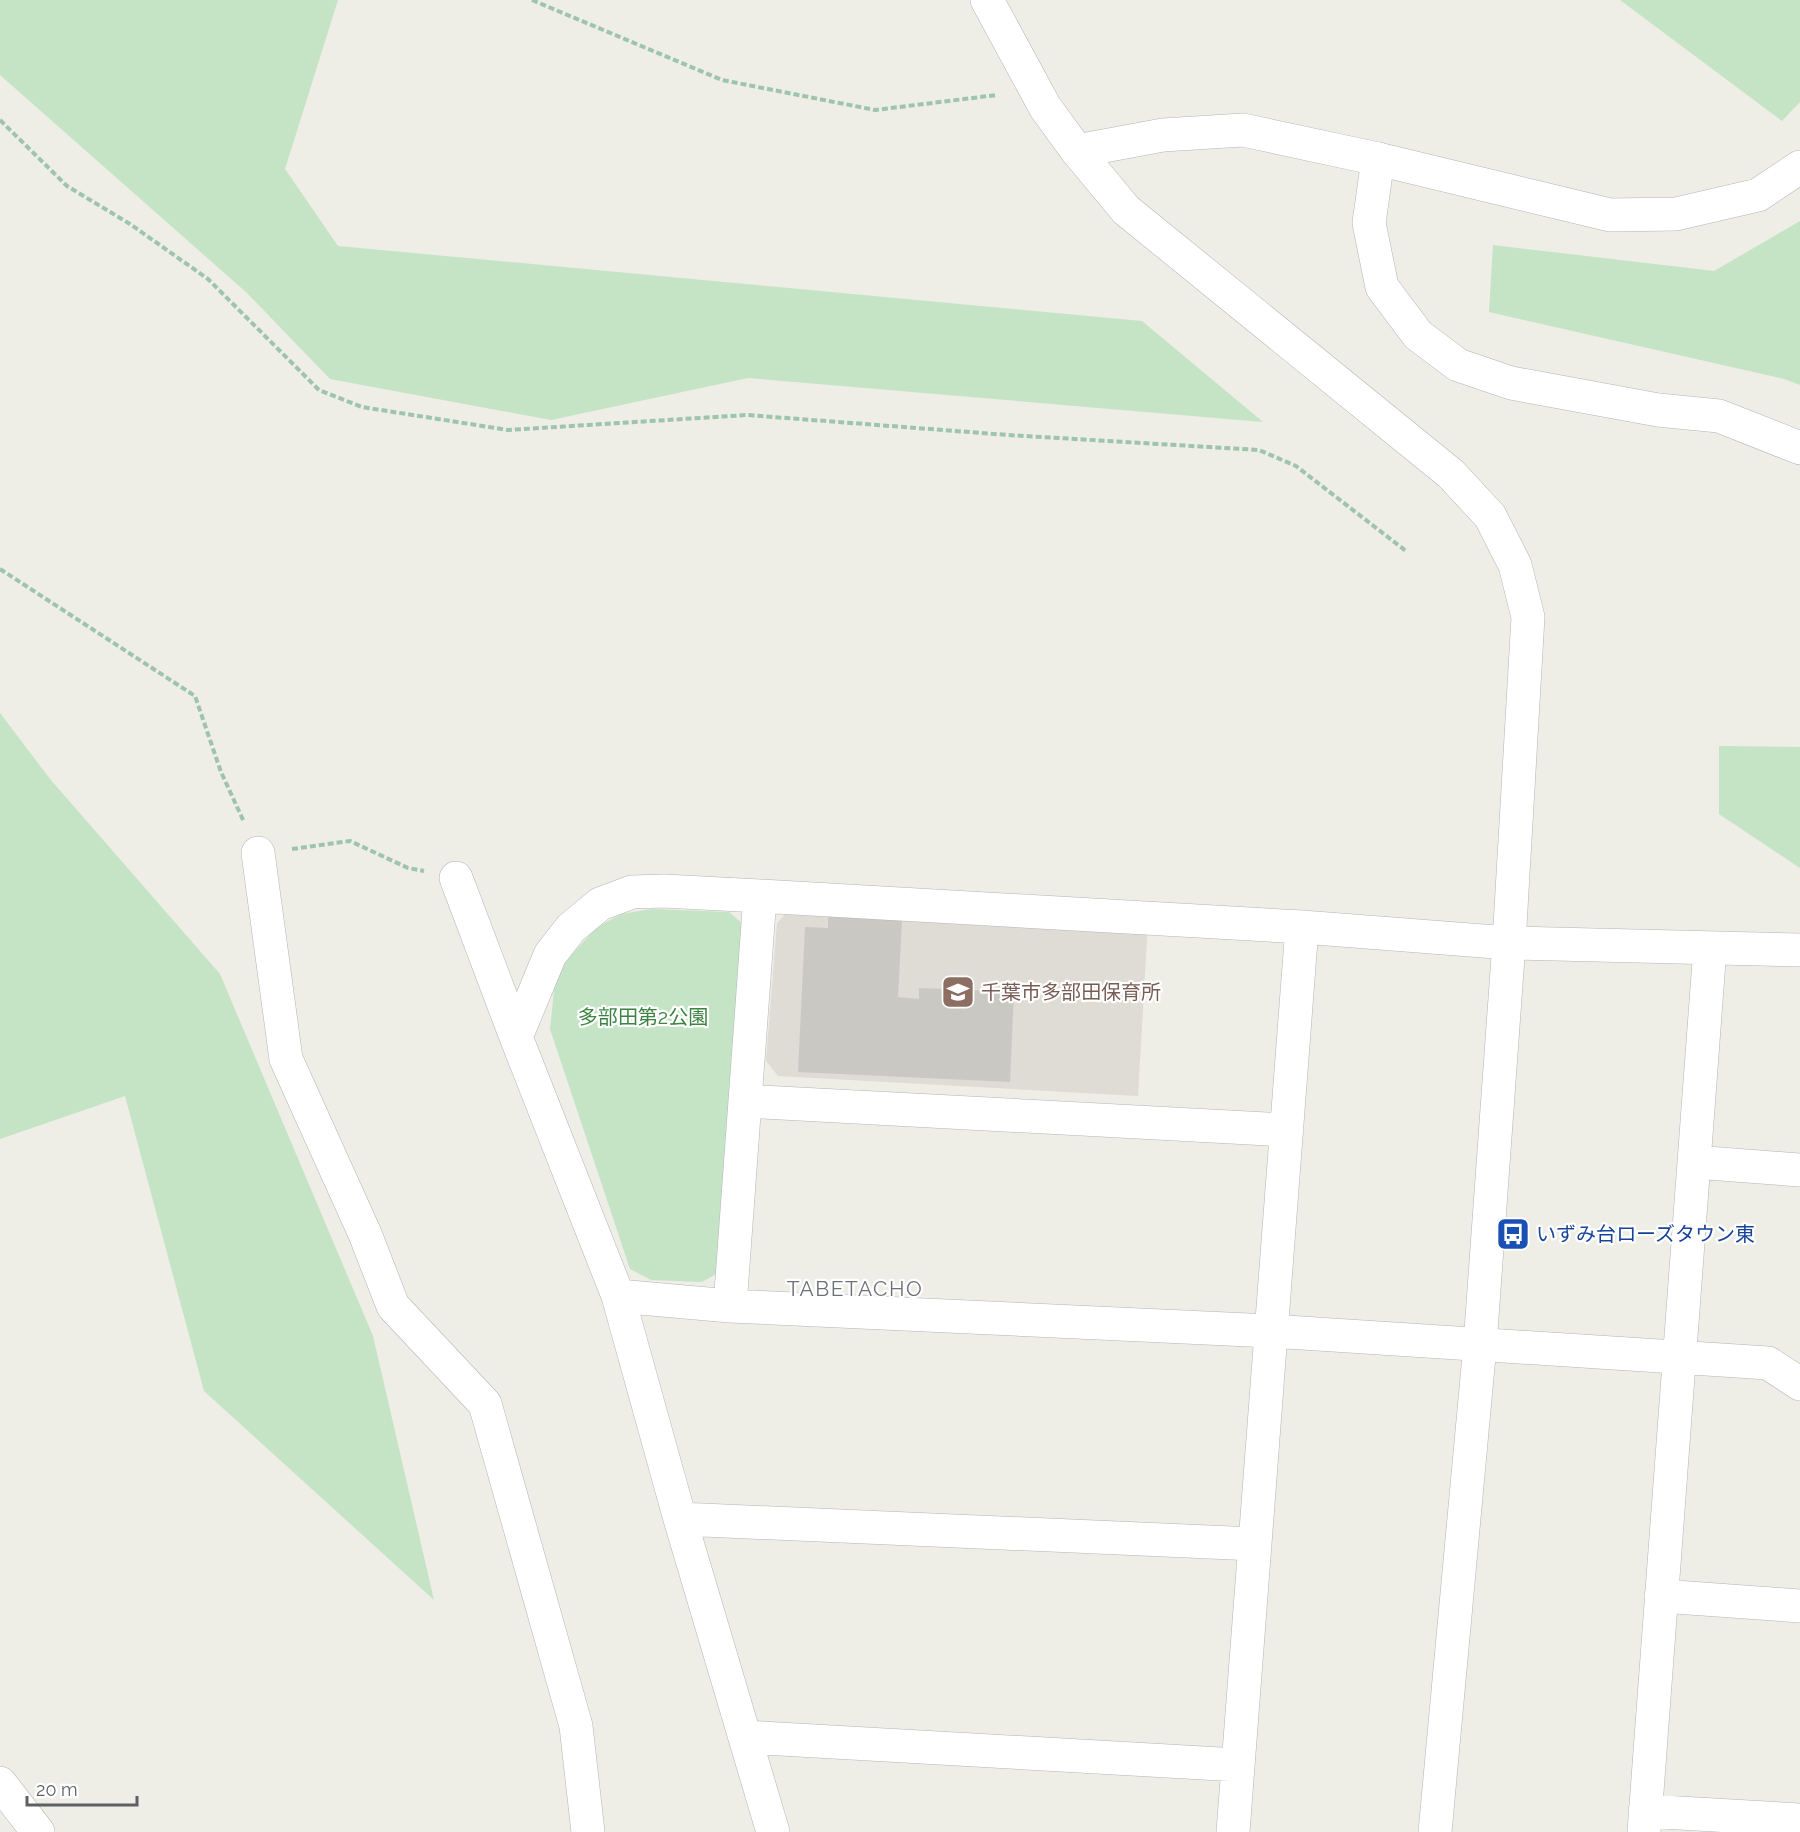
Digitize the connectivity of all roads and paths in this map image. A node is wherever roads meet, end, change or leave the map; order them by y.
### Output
1 (532, 0) edge
2 (987, 0) edge
3 (1035, 90) junction
4 (0, 120) edge
5 (1077, 151) junction
6 (1378, 159) junction
7 (1800, 167) edge
8 (1800, 448) edge
9 (1406, 551) dead end
10 (0, 569) edge
11 (258, 853) junction
12 (456, 878) joint
13 (760, 896) junction
14 (1302, 927) junction
15 (1509, 943) junction
16 (1710, 948) junction
17 (1800, 950) edge
18 (516, 1037) junction
19 (745, 1101) junction
20 (1287, 1130) junction
21 (1694, 1162) junction
22 (1800, 1170) edge
23 (618, 1296) junction
24 (730, 1306) junction
25 (1271, 1330) junction
26 (1480, 1345) junction
27 (1679, 1358) junction
28 (1800, 1384) edge
29 (681, 1519) junction
30 (1255, 1544) junction
31 (1661, 1596) junction
32 (1800, 1606) edge
33 (745, 1737) junction
34 (1238, 1765) junction
35 (0, 1783) edge
36 (1800, 1820) edge
37 (1645, 1822) edge
38 (38, 1832) edge
39 (588, 1832) edge
40 (773, 1832) edge
41 (1233, 1832) edge
42 (1435, 1832) edge

1 - 3 path
2 - 3 street
3 - 5 street
4 - 9 path
5 - 6 street
5 - 15 street
6 - 7 street
6 - 8 street
10 - 11 path
11 - 12 path
11 - 39 street
12 - 18 street
13 - 14 street
13 - 18 street
13 - 19 street
14 - 15 street
14 - 20 street
15 - 16 street
15 - 26 street
16 - 17 street
16 - 21 street
18 - 23 street
19 - 20 street
19 - 24 street
20 - 25 street
21 - 22 street
21 - 27 street
23 - 24 street
23 - 29 street
24 - 25 street
25 - 26 street
25 - 30 street
26 - 27 street
26 - 42 street
27 - 28 street
27 - 31 street
29 - 30 street
29 - 33 street
30 - 34 street
31 - 32 street
31 - 37 street
33 - 34 street
33 - 40 street
34 - 41 street
35 - 38 street
36 - 37 street

